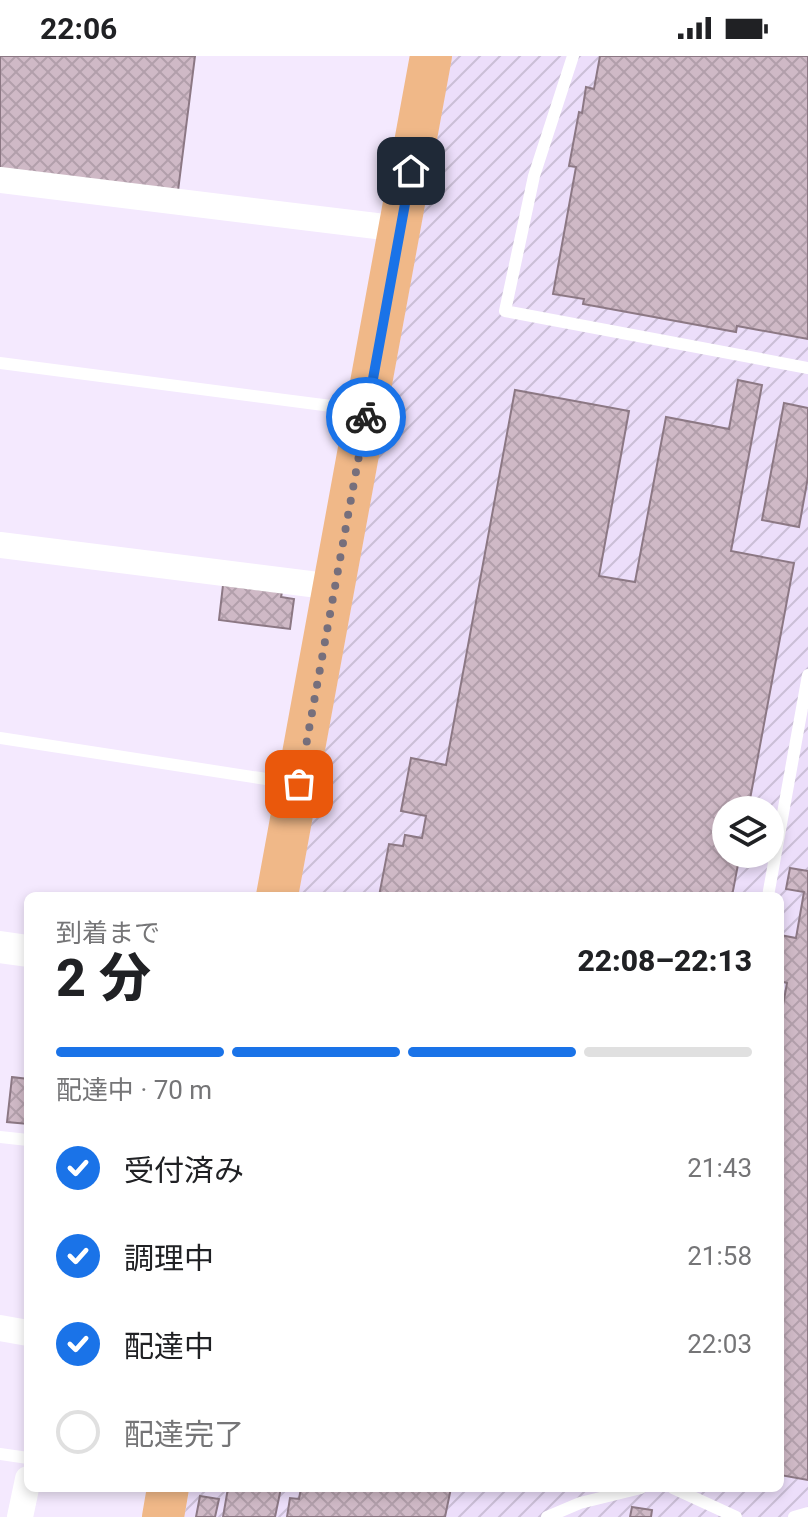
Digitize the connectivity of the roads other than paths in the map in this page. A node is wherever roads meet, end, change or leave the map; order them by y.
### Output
1 (431, 56) edge
2 (573, 56) edge
3 (0, 180) edge
4 (401, 229) junction
5 (0, 363) edge
6 (808, 368) edge
7 (367, 411) junction
8 (0, 545) edge
9 (334, 587) junction
10 (808, 675) edge
11 (0, 738) edge
12 (299, 784) junction
13 (278, 892) edge
14 (769, 892) edge
15 (0, 947) edge
16 (24, 950) edge
17 (0, 1137) edge
18 (24, 1140) edge
19 (0, 1328) edge
20 (24, 1332) edge
21 (0, 1454) edge
22 (24, 1457) edge
23 (25, 1492) edge
24 (167, 1492) edge
25 (625, 1492) edge
26 (682, 1492) edge
27 (808, 1513) edge
28 (20, 1517) edge
29 (163, 1517) edge
30 (547, 1517) edge
31 (736, 1517) edge
32 (794, 1517) edge

1 - 4 highway
2 - 6 lane
3 - 4 street
4 - 7 highway
5 - 7 lane
7 - 9 highway
8 - 9 street
9 - 12 highway
10 - 14 lane
11 - 12 lane
12 - 13 highway
15 - 16 street
17 - 18 lane
19 - 20 street
21 - 22 lane
23 - 28 street
24 - 29 highway
25 - 30 lane
26 - 31 lane
27 - 32 lane

